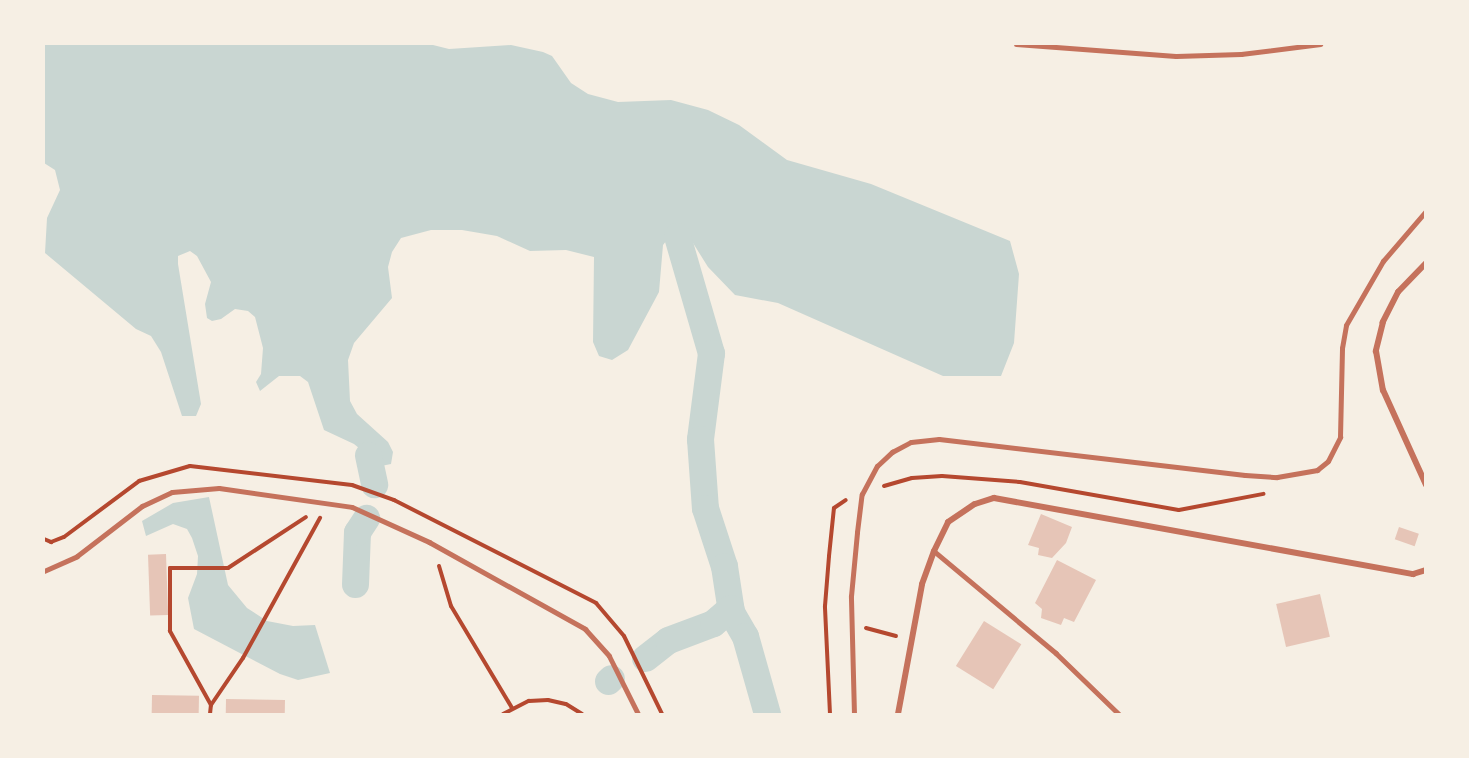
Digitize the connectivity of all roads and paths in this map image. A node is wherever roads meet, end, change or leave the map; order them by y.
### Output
1 (1016, 44) edge
2 (1320, 44) edge
3 (1425, 211) edge
4 (1425, 263) edge
5 (1425, 485) edge
6 (329, 502) junction
7 (435, 544) junction
8 (934, 551) junction
9 (1425, 570) edge
10 (44, 571) edge
11 (851, 622) junction
12 (913, 638) junction
13 (211, 705) junction
14 (512, 708) junction
15 (210, 714) edge
16 (503, 714) edge
17 (582, 714) edge
18 (638, 714) edge
19 (854, 714) edge
20 (898, 714) edge
21 (1119, 714) edge

1 - 2 street
3 - 11 street
4 - 5 street
6 - 7 street
6 - 10 street
6 - 13 path
6 - 13 path
7 - 14 path
7 - 18 street
8 - 9 street
8 - 12 street
8 - 21 lane
11 - 12 path
11 - 19 street
12 - 20 street
13 - 15 path
14 - 16 path
14 - 17 path

